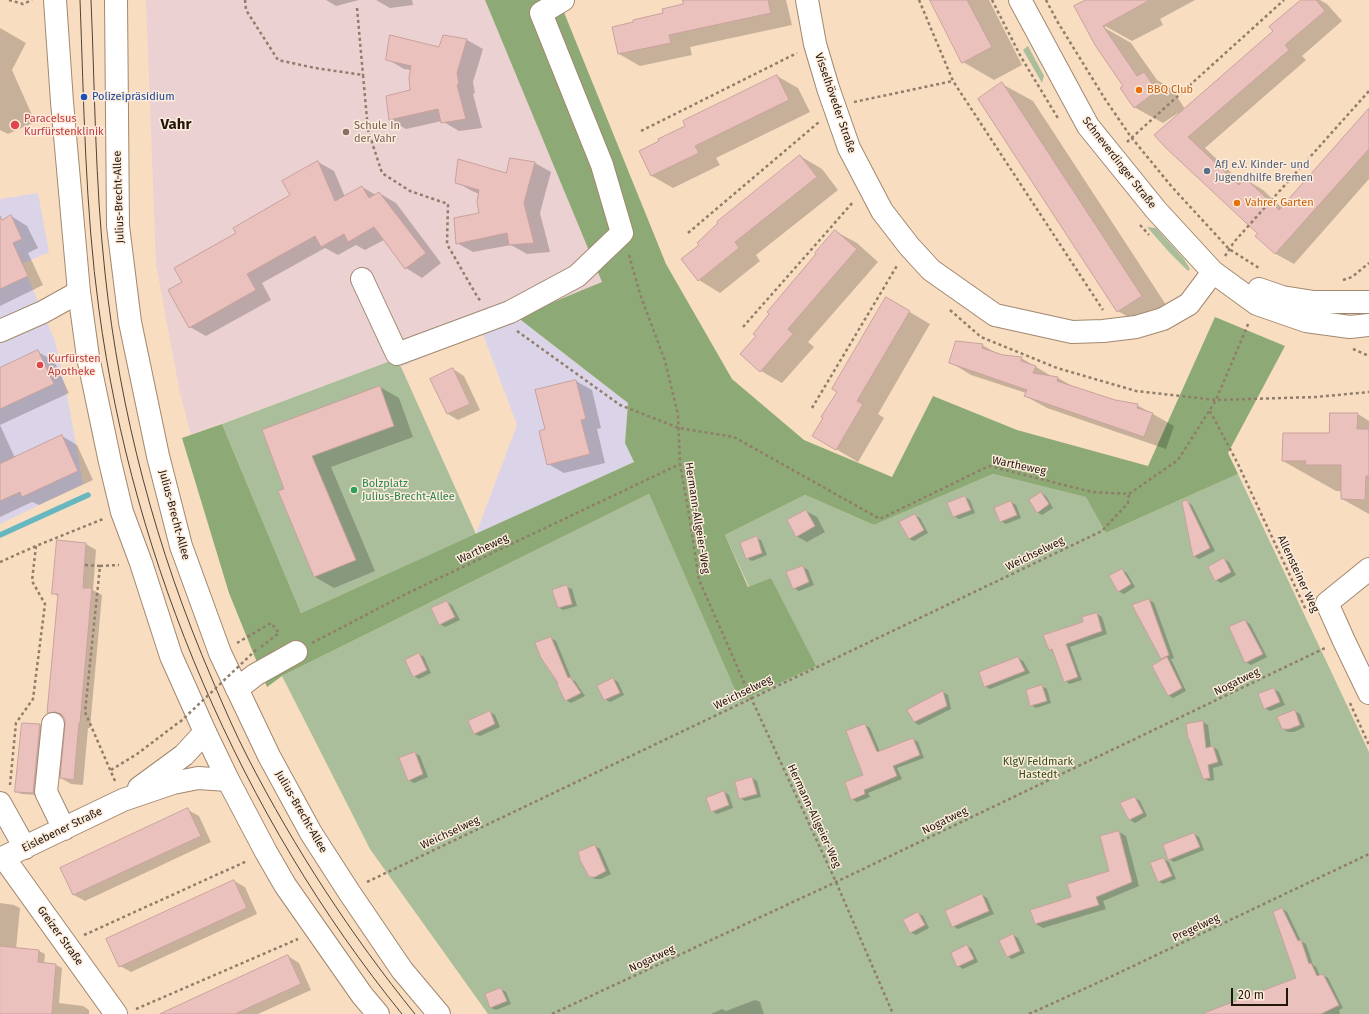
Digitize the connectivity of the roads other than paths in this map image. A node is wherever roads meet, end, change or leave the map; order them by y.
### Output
1 (55, 0) edge
2 (116, 0) edge
3 (563, 0) edge
4 (807, 0) edge
5 (1020, 0) edge
6 (1213, 272) junction
7 (362, 278) dead end
8 (79, 292) junction
9 (1369, 302) edge
10 (1369, 325) edge
11 (0, 331) edge
12 (1369, 569) edge
13 (296, 652) road end
14 (237, 689) junction
15 (1369, 693) edge
16 (53, 724) dead end
17 (205, 732) junction
18 (228, 780) junction
19 (123, 800) junction
20 (0, 803) edge
21 (64, 828) junction
22 (25, 848) junction
23 (2, 859) edge
24 (124, 1013) edge
25 (378, 1014) edge
26 (439, 1014) edge

1 - 8 main road
2 - 14 main road, Julius-Brecht-Allee
3 - 7 main road
4 - 6 main road, Visselhöveder Straße
5 - 6 main road, Schneverdinger Straße
6 - 9 main road, Schneverdinger Straße
6 - 10 main road, Schneverdinger Straße
8 - 11 main road
8 - 17 main road
12 - 15 main road
13 - 14 main road
14 - 26 main road, Julius-Brecht-Allee
16 - 21 main road
17 - 18 main road
17 - 19 main road, Eislebener Straße
18 - 19 main road, Eislebener Straße
18 - 25 main road
19 - 21 main road, Eislebener Straße
20 - 22 main road
21 - 22 main road, Eislebener Straße
22 - 23 main road, Eislebener Straße
23 - 24 main road, Greizer Straße

